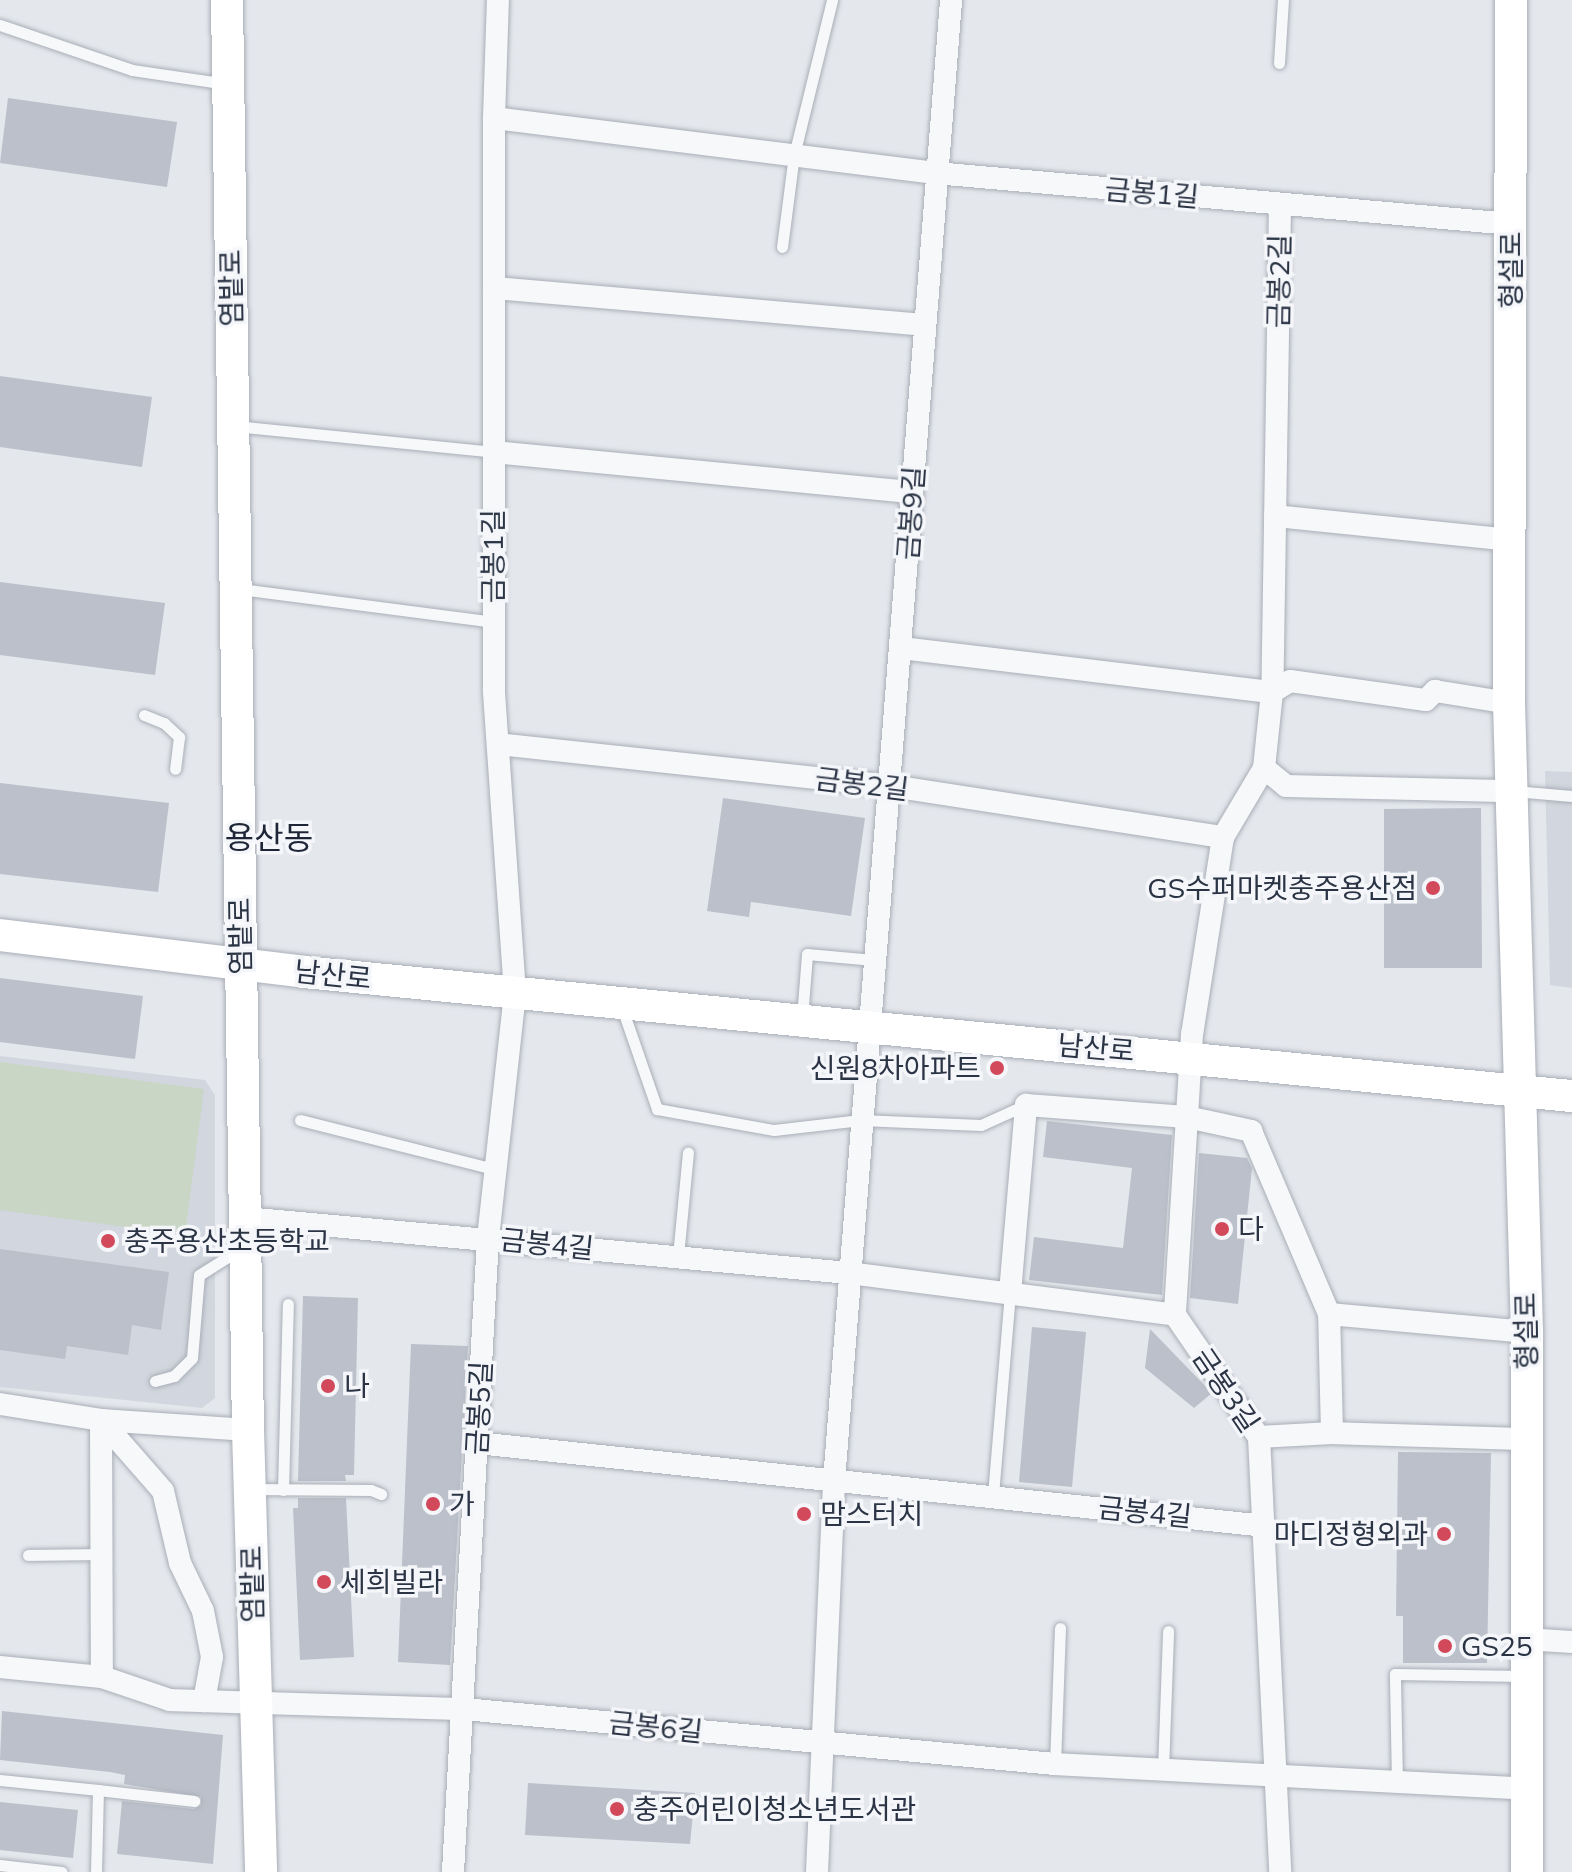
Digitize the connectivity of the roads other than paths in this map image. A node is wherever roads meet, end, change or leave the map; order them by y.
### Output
1 (227, 0) edge
2 (498, 0) edge
3 (832, 0) edge
4 (951, 0) edge
5 (1283, 0) edge
6 (1511, 0) edge
7 (0, 25) edge
8 (1279, 63) dead end
9 (229, 84) junction
10 (494, 118) junction
11 (794, 155) junction
12 (935, 173) junction
13 (1280, 205) junction
14 (1511, 224) junction
15 (782, 247) dead end
16 (494, 288) junction
17 (924, 325) junction
18 (233, 426) junction
19 (494, 452) junction
20 (912, 492) junction
21 (1275, 516) junction
22 (1510, 540) junction
23 (235, 589) junction
24 (493, 622) junction
25 (901, 648) junction
26 (1272, 692) junction
27 (1509, 703) junction
28 (144, 715) dead end
29 (498, 744) junction
30 (1264, 768) junction
31 (175, 769) dead end
32 (892, 786) junction
33 (1513, 791) junction
34 (1572, 796) edge
35 (1223, 837) junction
36 (0, 935) edge
37 (874, 960) junction
38 (240, 965) junction
39 (515, 993) junction
40 (620, 1001) junction
41 (802, 1021) junction
42 (867, 1026) junction
43 (1190, 1057) junction
44 (1520, 1092) junction
45 (1572, 1096) edge
46 (1026, 1105) junction
47 (1187, 1117) junction
48 (300, 1120) dead end
49 (860, 1120) junction
50 (688, 1152) dead end
51 (494, 1169) junction
52 (245, 1232) junction
53 (488, 1238) junction
54 (678, 1256) junction
55 (849, 1273) junction
56 (1010, 1293) junction
57 (288, 1304) dead end
58 (1329, 1314) junction
59 (1175, 1315) junction
60 (1527, 1332) junction
61 (155, 1381) dead end
62 (0, 1404) edge
63 (101, 1420) junction
64 (248, 1430) junction
65 (1332, 1433) junction
66 (1259, 1437) junction
67 (1526, 1439) junction
68 (477, 1443) junction
69 (834, 1481) junction
70 (250, 1489) junction
71 (283, 1490) junction
72 (381, 1494) dead end
73 (993, 1495) junction
74 (1265, 1526) junction
75 (99, 1554) junction
76 (28, 1555) dead end
77 (1060, 1628) dead end
78 (1168, 1631) dead end
79 (1525, 1639) junction
80 (1572, 1642) edge
81 (0, 1667) edge
82 (1526, 1676) junction
83 (102, 1677) junction
84 (204, 1701) junction
85 (256, 1704) junction
86 (464, 1709) junction
87 (823, 1743) junction
88 (1055, 1764) junction
89 (1163, 1771) junction
90 (1276, 1778) junction
91 (0, 1780) edge
92 (1397, 1783) junction
93 (1526, 1789) junction
94 (98, 1790) junction
95 (194, 1801) dead end
96 (0, 1865) edge
97 (62, 1872) edge
98 (96, 1872) edge
99 (261, 1872) edge
100 (453, 1872) edge
101 (817, 1872) edge
102 (1280, 1872) edge
103 (1527, 1872) edge

1 - 9 street, 염밭로
2 - 10 street, 금봉1길
3 - 11 lane
4 - 12 street, 금봉9길
5 - 8 lane
6 - 14 street, 형설로
7 - 9 lane
9 - 18 street, 염밭로
10 - 11 street, 금봉1길
10 - 16 street, 금봉1길
11 - 12 street, 금봉1길
11 - 15 lane
12 - 13 street, 금봉1길
12 - 17 street, 금봉9길
13 - 14 street, 금봉1길
13 - 21 street, 금봉2길
14 - 22 street, 형설로
16 - 17 street
16 - 19 street, 금봉1길
17 - 20 street, 금봉9길
18 - 19 lane
18 - 23 street, 염밭로
19 - 20 street
19 - 24 street, 금봉1길
20 - 25 street, 금봉9길
21 - 22 street
21 - 26 street, 금봉2길
22 - 27 street, 형설로
23 - 24 lane
23 - 38 street, 염밭로
24 - 29 street, 금봉1길
25 - 26 street
25 - 32 street, 금봉9길
26 - 27 street
26 - 30 street, 금봉2길
27 - 33 street, 형설로
28 - 31 lane
29 - 32 street, 금봉2길
29 - 39 street, 금봉1길
30 - 33 street
30 - 35 street, 금봉2길
32 - 35 street, 금봉2길
32 - 37 street, 금봉9길
33 - 34 lane
33 - 44 street, 형설로
35 - 43 street, 금봉2길
36 - 38 street, 남산로
37 - 41 lane
37 - 42 street, 금봉9길
38 - 39 street, 남산로
38 - 52 street, 염밭로
39 - 40 street, 남산로
39 - 51 street, 금봉5길
40 - 41 street, 남산로
40 - 49 lane
41 - 42 street, 남산로
42 - 43 street, 남산로
42 - 49 street
43 - 44 street, 남산로
43 - 47 street
44 - 45 street, 남산로
44 - 60 street, 형설로
46 - 47 street
46 - 49 lane
46 - 56 street
47 - 58 street
47 - 59 street
48 - 51 lane
49 - 55 street
50 - 54 lane
51 - 53 street, 금봉5길
52 - 53 street, 금봉4길
52 - 61 lane
52 - 64 street, 염밭로
53 - 54 street, 금봉4길
53 - 68 street, 금봉5길
54 - 55 street, 금봉4길
55 - 56 street, 금봉4길
55 - 69 street
56 - 59 street, 금봉4길
56 - 73 lane
57 - 71 lane
58 - 60 street
58 - 65 street
59 - 66 street, 금봉3길
60 - 67 street, 형설로
62 - 63 street
63 - 64 street
63 - 75 street
63 - 84 street
64 - 70 street, 염밭로
65 - 66 street
65 - 67 street
66 - 74 street, 금봉3길
67 - 79 street, 형설로
68 - 69 street, 금봉4길
68 - 86 street, 금봉5길
69 - 73 street, 금봉4길
69 - 87 street
70 - 71 lane
70 - 85 street, 염밭로
71 - 72 lane
73 - 74 street, 금봉4길
74 - 90 street, 금봉3길
75 - 76 lane
75 - 83 street
77 - 88 lane
78 - 89 lane
79 - 80 street
79 - 82 street, 형설로
81 - 83 street, 금봉6길
82 - 92 lane
82 - 93 street, 형설로
83 - 84 street, 금봉6길
84 - 85 street, 금봉6길
85 - 86 street, 금봉6길
85 - 99 street, 염밭로
86 - 87 street, 금봉6길
86 - 100 street, 금봉5길
87 - 88 street, 금봉6길
87 - 101 street
88 - 89 street, 금봉6길
89 - 90 street, 금봉6길
90 - 92 street, 금봉6길
90 - 102 street, 금봉3길
91 - 94 lane
92 - 93 street, 금봉6길
93 - 103 street, 형설로
94 - 95 lane
94 - 98 lane
96 - 97 lane

